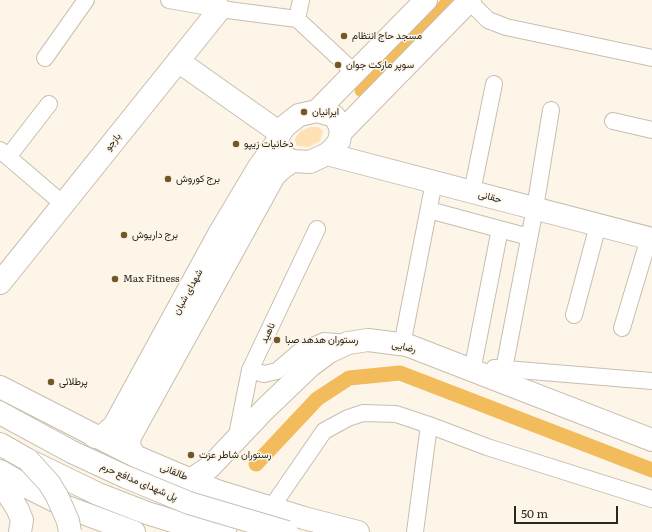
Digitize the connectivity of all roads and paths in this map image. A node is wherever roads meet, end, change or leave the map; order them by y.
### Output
1 (86, 0) edge
2 (169, 0) edge
3 (301, 0) edge
4 (426, 0) edge
5 (470, 0) edge
6 (221, 5) edge
7 (296, 19) junction
8 (45, 58) dead end
9 (652, 58) edge
10 (178, 61) junction
11 (355, 73) junction
12 (494, 84) dead end
13 (49, 104) dead end
14 (551, 110) dead end
15 (317, 111) junction
16 (613, 121) dead end
17 (652, 130) edge
18 (341, 132) junction
19 (279, 138) junction
20 (4, 154) edge
21 (327, 154) junction
22 (292, 162) junction
23 (434, 182) junction
24 (472, 192) junction
25 (63, 204) junction
26 (535, 208) junction
27 (429, 210) junction
28 (598, 225) junction
29 (500, 229) junction
30 (317, 230) dead end
31 (529, 237) junction
32 (651, 239) edge
33 (0, 283) edge
34 (574, 315) dead end
35 (622, 328) dead end
36 (348, 342) junction
37 (402, 345) junction
38 (466, 366) junction
39 (504, 369) junction
40 (250, 370) junction
41 (652, 382) edge
42 (0, 387) edge
43 (0, 413) edge
44 (429, 425) junction
45 (95, 437) junction
46 (652, 440) edge
47 (235, 442) junction
48 (0, 444) edge
49 (135, 456) junction
50 (28, 460) junction
51 (0, 471) edge
52 (192, 480) junction
53 (0, 482) edge
54 (217, 491) junction
55 (652, 500) edge
56 (271, 508) junction
57 (20, 532) edge
58 (70, 532) edge
59 (134, 532) edge
60 (208, 532) edge
61 (224, 532) edge
62 (287, 532) edge
63 (358, 532) edge
64 (415, 532) edge

1 - 8 street
2 - 6 street
3 - 7 street
4 - 11 street
5 - 9 street
5 - 18 street
6 - 7 street
6 - 10 street, بازجو
7 - 11 street
10 - 19 street
10 - 25 street, بازجو
11 - 15 street
12 - 24 street
13 - 20 street
14 - 26 street
15 - 18 street
15 - 19 street
16 - 17 street
18 - 21 street
19 - 22 street
19 - 45 street, شهدای شبان
20 - 25 street
21 - 22 street
21 - 23 street, حقانی
22 - 49 street, شهدای شبان
23 - 24 street, حقانی
23 - 27 street
24 - 26 street, حقانی
25 - 33 street, بازجو
26 - 28 street, حقانی
26 - 31 street
27 - 29 street
27 - 37 street
28 - 32 street, حقانی
28 - 34 street
29 - 31 street
29 - 38 street
30 - 40 street, ناهید
31 - 39 street
32 - 35 street
36 - 37 street, رضایی
36 - 40 street
36 - 47 street, رضایی
37 - 38 street, رضایی
38 - 39 street
38 - 46 street, رضایی
39 - 41 street
40 - 47 street, ناهید
42 - 45 street, طالقانی
43 - 62 street, پل شهدای مدافع حرم, bridge
44 - 55 street
44 - 56 street
44 - 64 street
45 - 49 street, طالقانی
47 - 52 street, رضایی
48 - 50 street
49 - 52 street, طالقانی
50 - 58 street, bridge
50 - 60 street
51 - 59 street
52 - 54 street, طالقانی
53 - 57 street
54 - 56 street, طالقانی
54 - 61 street
56 - 63 street, طالقانی

